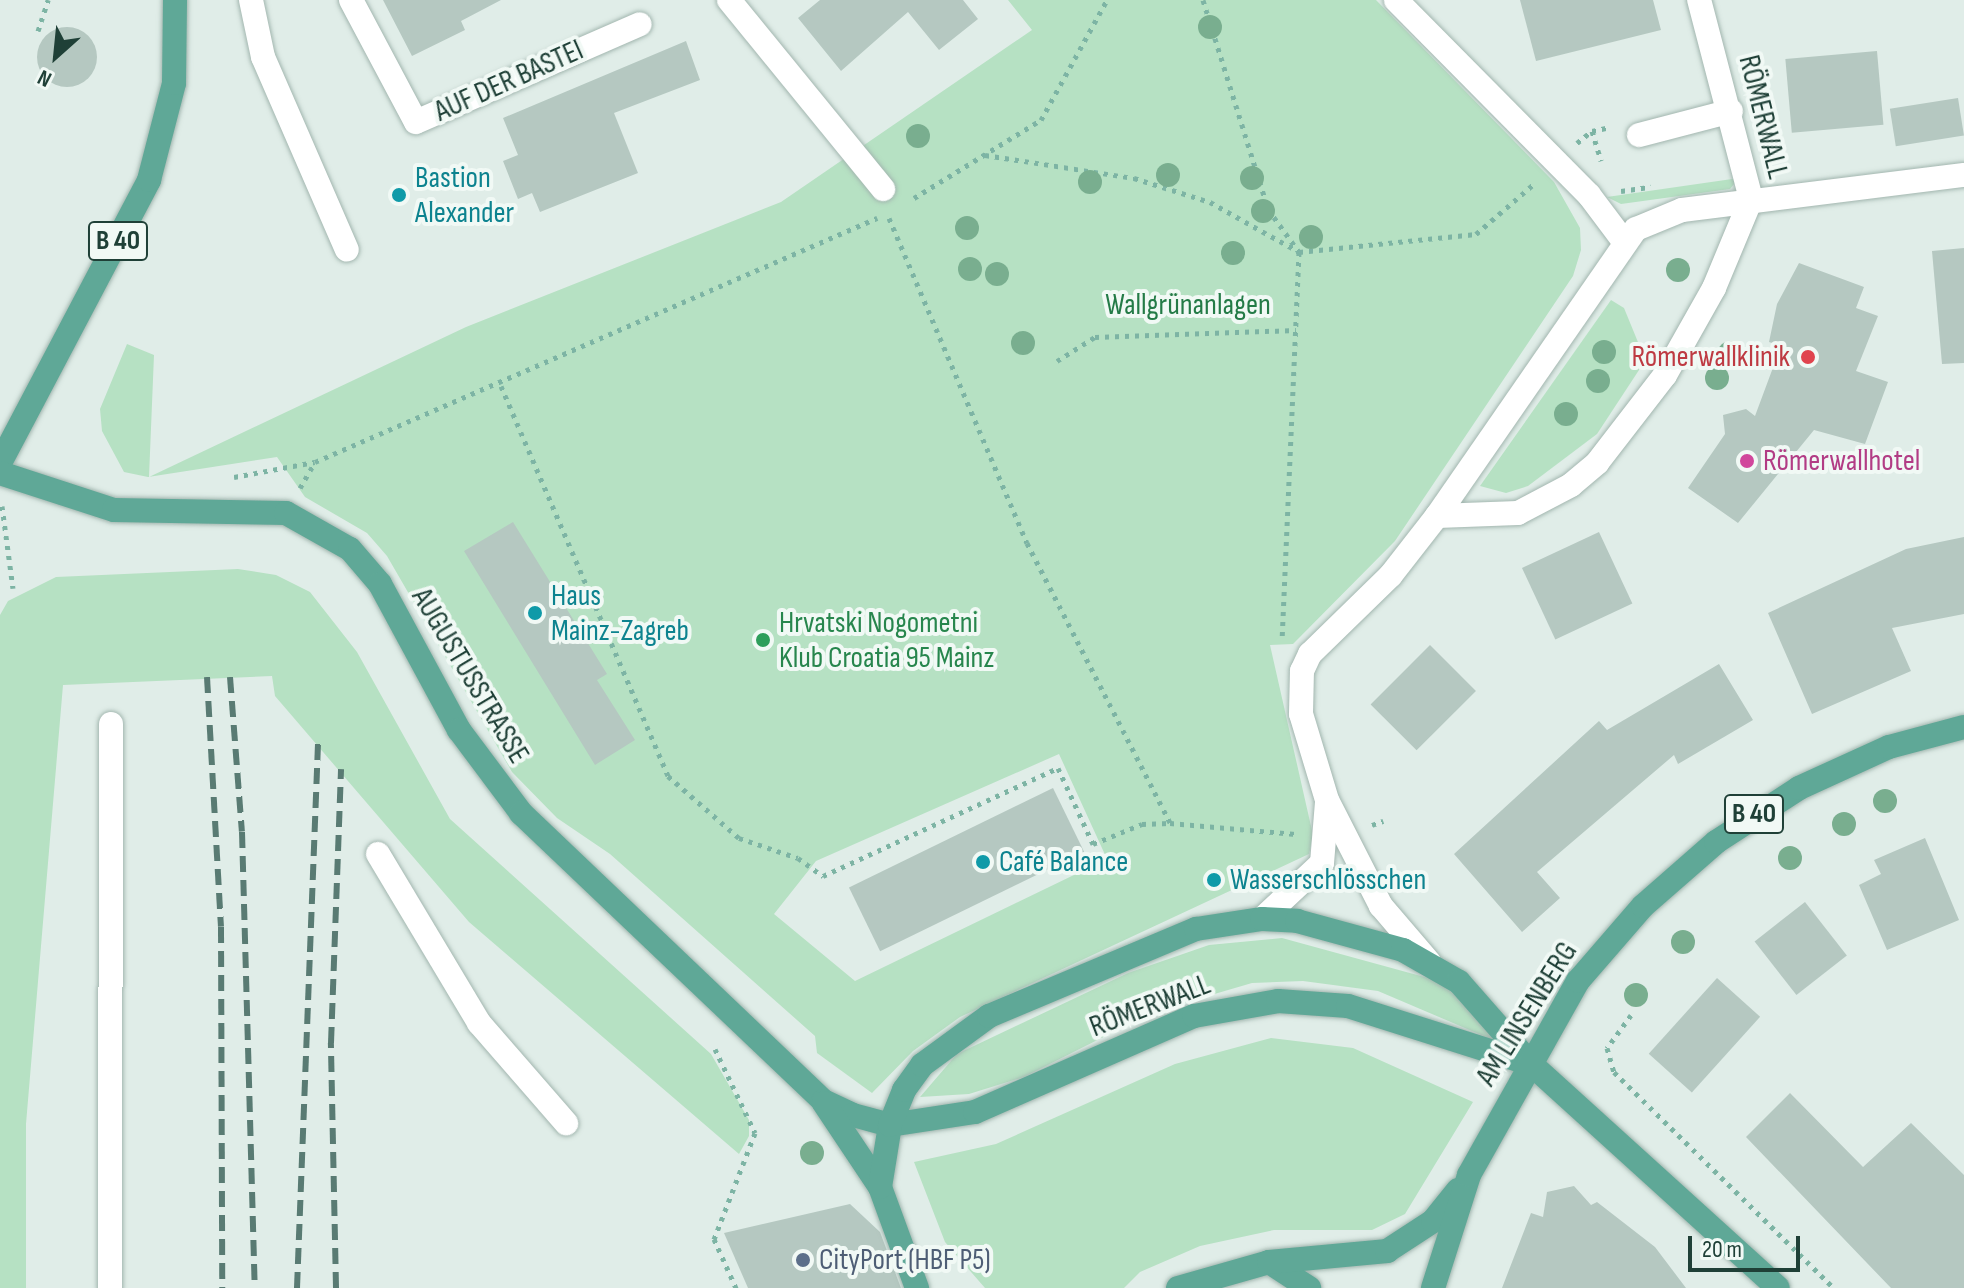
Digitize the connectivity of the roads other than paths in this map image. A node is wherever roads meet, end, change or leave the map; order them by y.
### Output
1 (175, 0) edge
2 (251, 0) edge
3 (351, 0) edge
4 (729, 0) edge
5 (1396, 0) edge
6 (1699, 0) edge
7 (640, 24) dead end
8 (1731, 111) junction
9 (1639, 135) dead end
10 (1964, 175) edge
11 (883, 189) dead end
12 (1751, 199) junction
13 (1625, 243) junction
14 (347, 250) dead end
15 (0, 463) edge
16 (0, 473) edge
17 (1437, 516) junction
18 (111, 724) dead end
19 (1964, 727) edge
20 (1327, 800) junction
21 (378, 854) dead end
22 (1262, 919) junction
23 (1429, 962) junction
24 (1531, 1064) junction
25 (823, 1101) junction
26 (566, 1123) dead end
27 (890, 1125) junction
28 (865, 1161) junction
29 (1469, 1175) junction
30 (880, 1187) junction
31 (1269, 1262) junction
32 (110, 1288) edge
33 (917, 1288) edge
34 (1178, 1288) edge
35 (1309, 1288) edge
36 (1433, 1288) edge
37 (1778, 1288) edge

1 - 15 main road, B 40
2 - 14 street
3 - 7 street, AUF DER BASTEI
4 - 11 street
5 - 13 street
6 - 8 street, RÖMERWALL
8 - 9 street
8 - 12 street, RÖMERWALL
10 - 12 street, RÖMERWALL
12 - 13 street, RÖMERWALL
12 - 17 street, RÖMERWALL
13 - 17 street, RÖMERWALL
16 - 25 main road, AUGUSTUSSTRASSE
17 - 20 street, RÖMERWALL
18 - 32 street
19 - 24 main road, AM LINSENBERG / B 40
20 - 22 street, RÖMERWALL
20 - 23 street, RÖMERWALL
21 - 26 street
22 - 23 main road, RÖMERWALL
22 - 27 main road, RÖMERWALL
23 - 24 main road, RÖMERWALL
24 - 27 main road, RÖMERWALL
24 - 29 main road, AM LINSENBERG / B 40
24 - 37 main road, RÖMERWALL
25 - 27 main road, AUGUSTUSSTRASSE
25 - 28 main road
27 - 28 street
27 - 30 main road, RÖMERWALL
28 - 30 main road
29 - 31 main road, B 40
29 - 36 main road, AM LINSENBERG
30 - 33 main road
31 - 34 main road, B 40
31 - 35 main road

